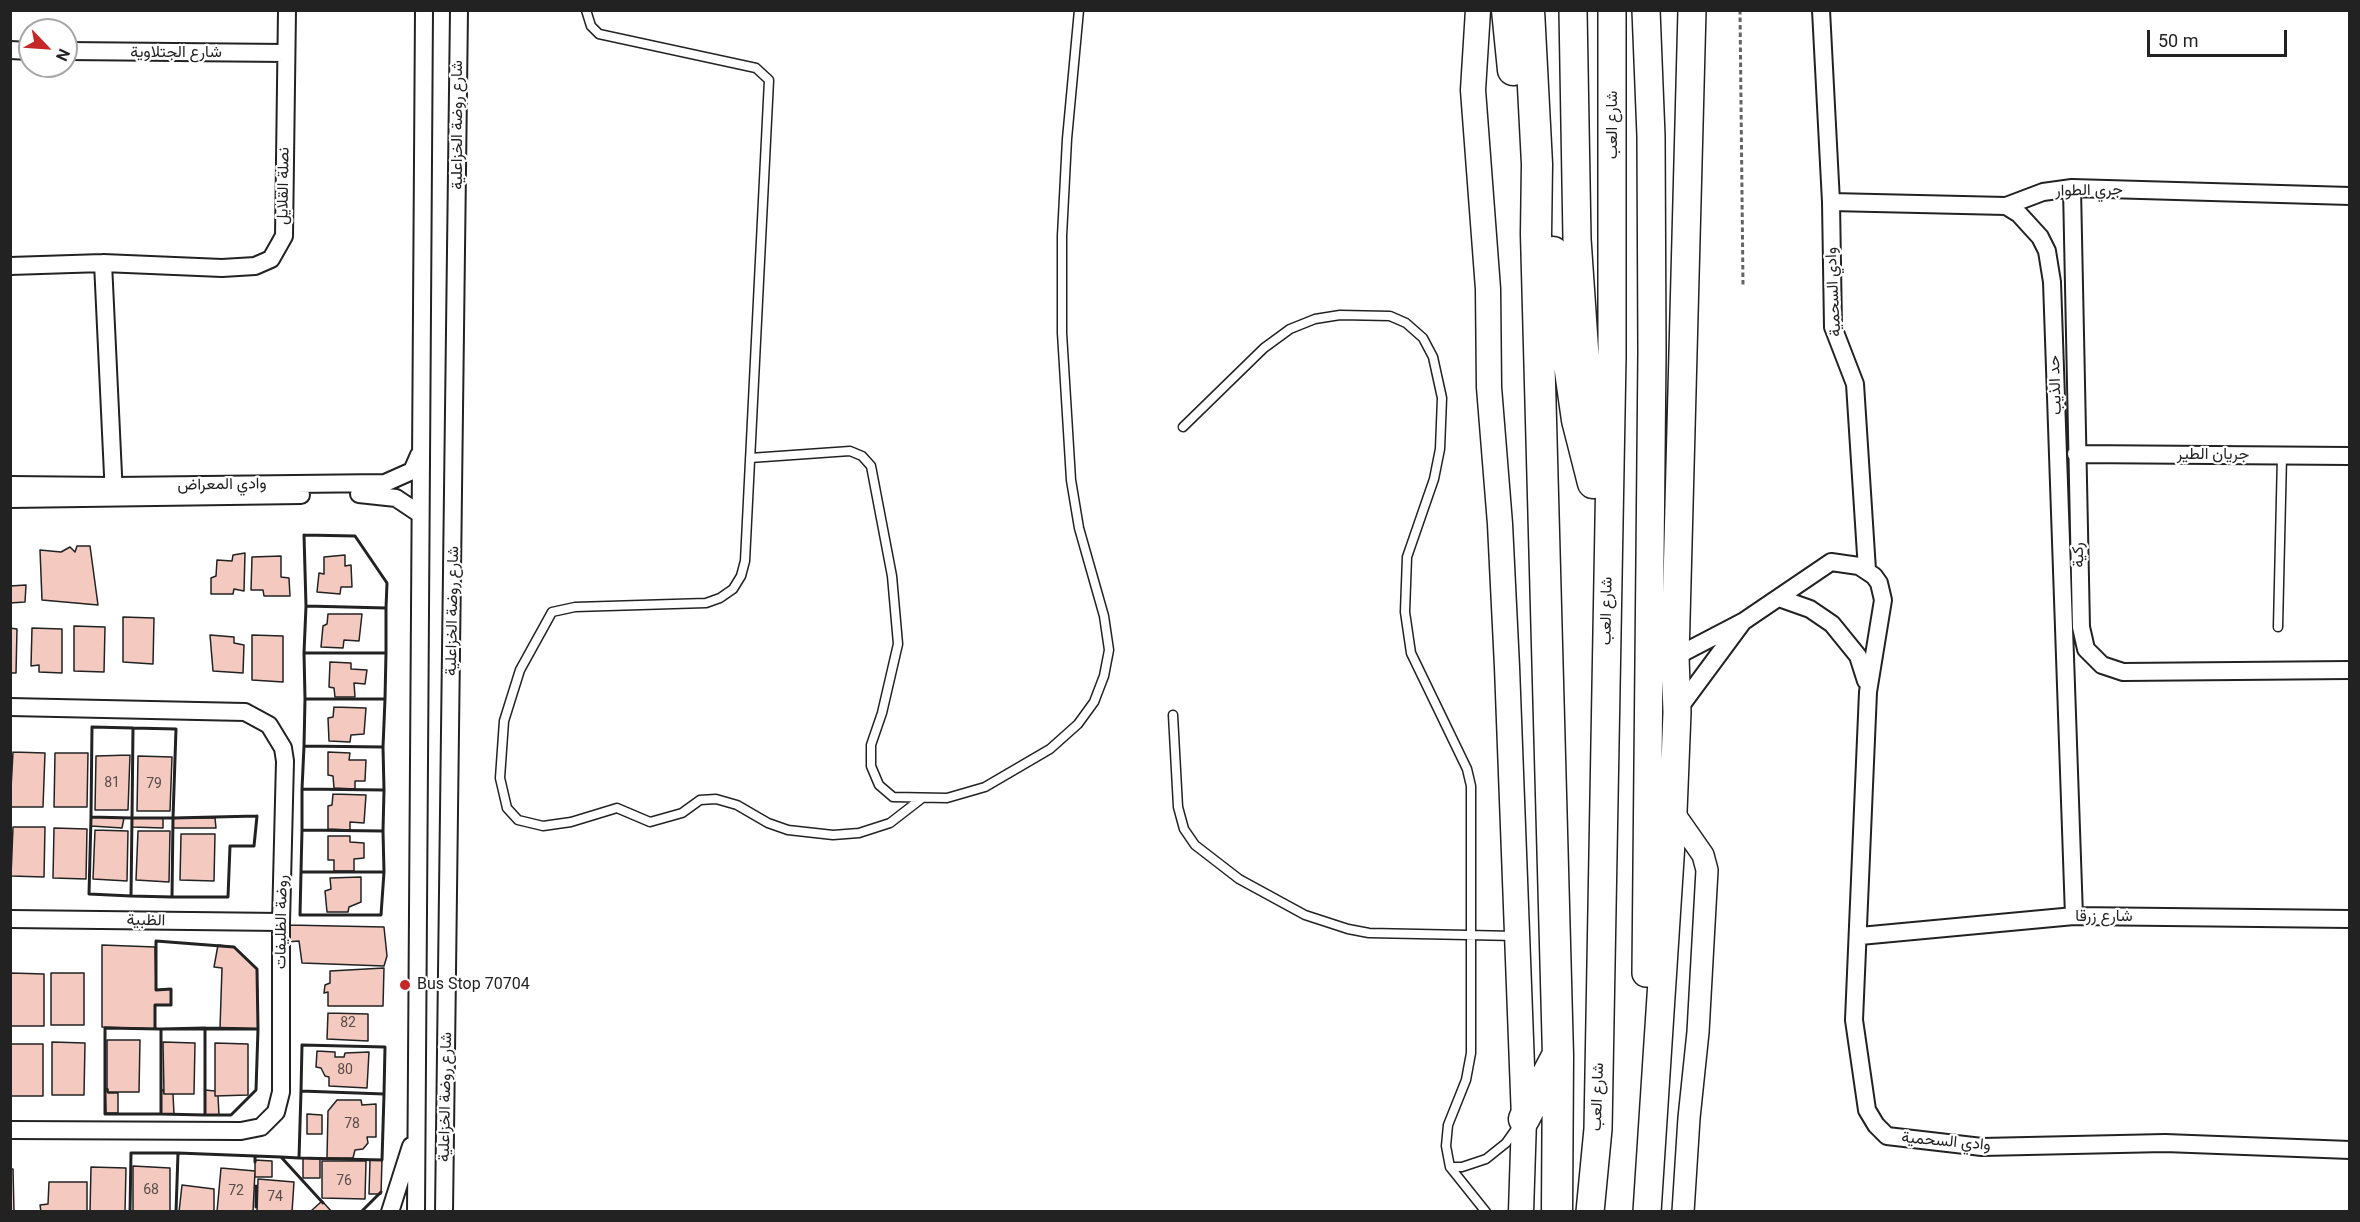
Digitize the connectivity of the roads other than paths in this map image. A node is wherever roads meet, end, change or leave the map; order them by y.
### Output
1 (286, 10) edge
2 (424, 10) edge
3 (459, 10) edge
4 (586, 10) edge
5 (1079, 10) edge
6 (1478, 10) edge
7 (1507, 10) edge
8 (1529, 10) edge
9 (1573, 10) edge
10 (1612, 10) edge
11 (1646, 10) edge
12 (1692, 10) edge
13 (1821, 10) edge
14 (78, 51) edge
15 (286, 53) junction
16 (1537, 164) junction
17 (2072, 188) junction
18 (2349, 196) edge
19 (1831, 202) junction
20 (2006, 206) junction
21 (1536, 234) junction
22 (103, 263) junction
23 (10, 266) edge
24 (1183, 427) dead end
25 (420, 454) junction
26 (2076, 454) junction
27 (2282, 456) junction
28 (2349, 456) edge
29 (750, 458) junction
30 (1593, 483) junction
31 (10, 485) edge
32 (114, 493) junction
33 (10, 499) edge
34 (420, 514) junction
35 (1608, 549) junction
36 (1867, 570) junction
37 (2080, 580) junction
38 (2063, 582) junction
39 (1779, 598) junction
40 (1744, 621) junction
41 (2278, 627) dead end
42 (1675, 657) junction
43 (2349, 670) edge
44 (1868, 692) junction
45 (10, 707) edge
46 (1677, 712) junction
47 (1173, 715) dead end
48 (921, 799) junction
49 (1673, 812) junction
50 (2074, 916) junction
51 (10, 919) edge
52 (2349, 919) edge
53 (281, 922) junction
54 (1472, 935) junction
55 (1516, 936) junction
56 (1860, 936) junction
57 (1558, 1056) junction
58 (1524, 1119) junction
59 (417, 1122) junction
60 (10, 1130) edge
61 (2349, 1150) edge
62 (1450, 1167) junction
63 (1684, 1209) edge
64 (390, 1212) edge
65 (416, 1212) edge
66 (444, 1212) edge
67 (1486, 1212) edge
68 (1521, 1212) edge
69 (1557, 1212) edge
70 (1590, 1212) edge
71 (1647, 1212) edge

1 - 15 street, نصلة القلايل
2 - 25 street, شارع روضة الخزاعلية
3 - 66 street, شارع روضة الخزاعلية
4 - 29 lane
5 - 48 lane
6 - 55 main road
7 - 21 highway
8 - 16 highway
9 - 30 main road
10 - 35 main road, شارع العب
11 - 71 main road
12 - 42 main road
13 - 19 street, وادي السحمية
14 - 15 street, شارع الجتلاوية
15 - 22 street, نصلة القلايل
16 - 21 highway
16 - 30 highway
17 - 18 street, جري الطوار
17 - 20 street, جري الطوار
17 - 26 street, ركية
19 - 20 street, جري الطوار
19 - 36 street, وادي السحمية
20 - 38 street, حد الذيب
21 - 57 highway
22 - 23 street, نصلة القلايل
22 - 32 street
24 - 54 lane
25 - 32 street, وادي المعراض
25 - 34 street, شارع روضة الخزاعلية
26 - 27 street, جريان الطير
26 - 37 street, ركية
27 - 28 street, جريان الطير
27 - 41 lane
29 - 48 lane
29 - 48 lane
30 - 35 main road
31 - 32 street, وادي المعراض
32 - 33 street, وادي المعراض
32 - 34 street, وادي المعراض
34 - 59 street, شارع روضة الخزاعلية
35 - 70 main road, شارع العب
36 - 39 street
36 - 44 street, وادي السحمية
37 - 38 street
37 - 43 street, ركية
38 - 50 street, حد الذيب
39 - 40 street
39 - 44 street, وادي السحمية
40 - 42 street
40 - 46 street
42 - 46 main road
44 - 56 street, وادي السحمية
45 - 53 street, روضة الظليفات
46 - 49 main road
47 - 54 lane
49 - 63 street
49 - 71 main road
50 - 52 street, شارع زرقا
50 - 56 street, شارع زرقا
51 - 53 street, الظبية
53 - 60 street, روضة الظليفات
54 - 55 lane
54 - 62 lane
55 - 58 main road
56 - 61 street, وادي السحمية
57 - 58 highway
57 - 69 highway
58 - 62 lane
58 - 68 main road
59 - 64 street
59 - 65 street, شارع روضة الخزاعلية
62 - 67 lane

